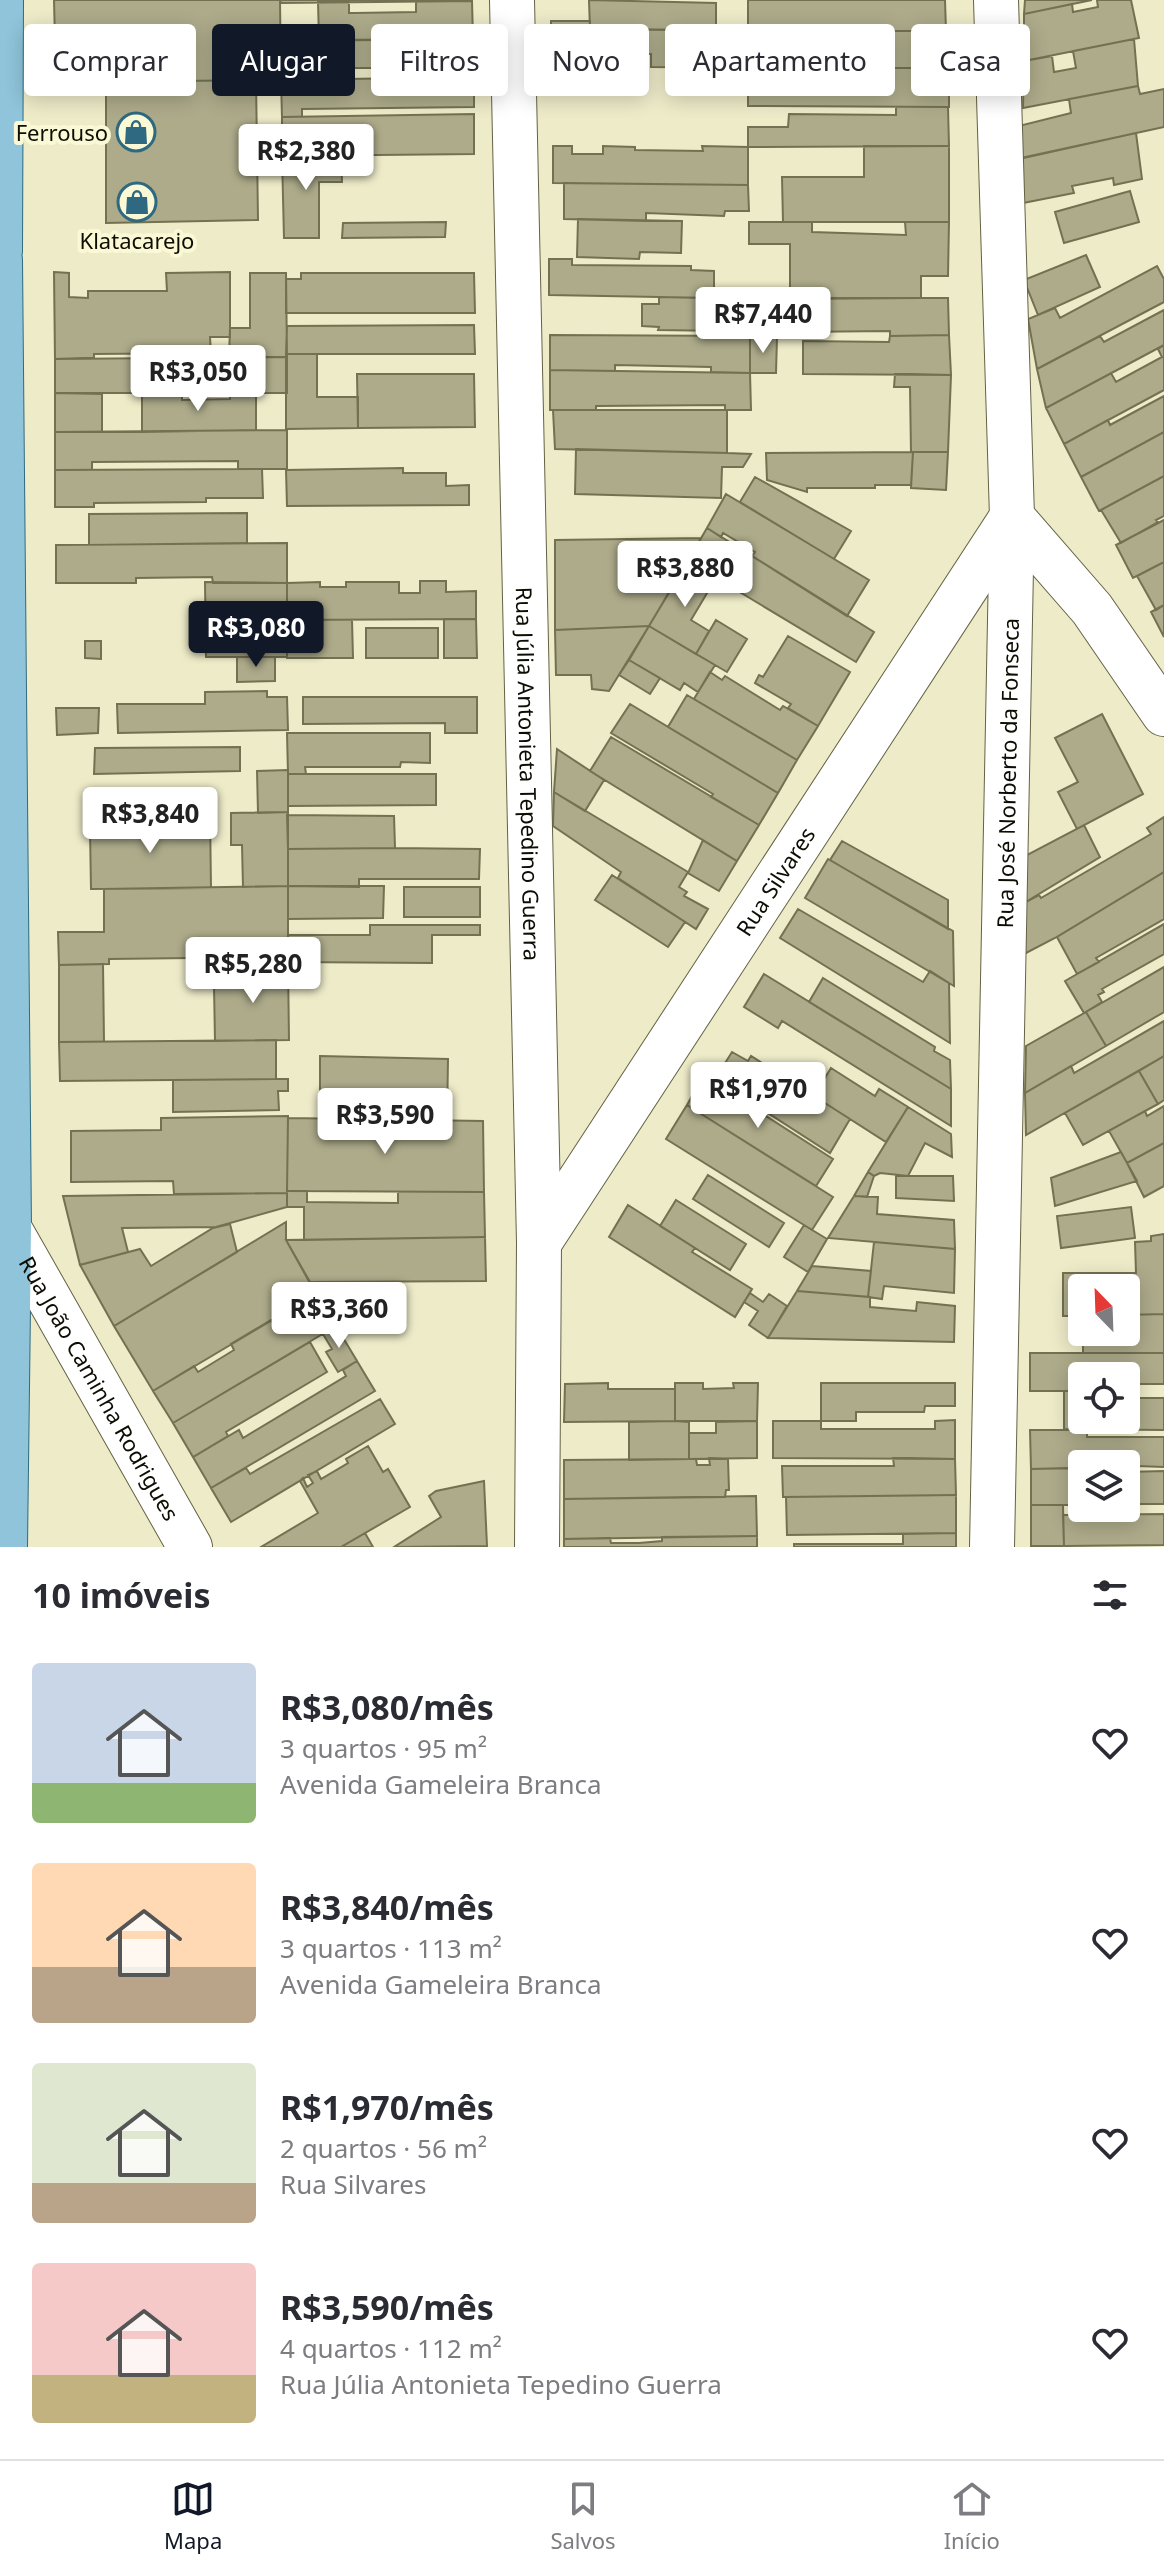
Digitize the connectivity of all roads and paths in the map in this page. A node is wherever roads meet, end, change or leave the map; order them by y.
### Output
1 (1, 0) edge
2 (512, 0) edge
3 (996, 0) edge
4 (0, 251) edge
5 (0, 260) edge
6 (1012, 517) junction
7 (1164, 714) edge
8 (4, 1120) edge
9 (9, 1228) junction
10 (539, 1243) junction
11 (5, 1547) edge
12 (190, 1547) edge
13 (537, 1547) edge
14 (992, 1547) edge

1 - 4 main road
2 - 10 street, Rua Júlia Antonieta Tepedino Guerra
3 - 6 street, Rua José Norberto da Fonseca
5 - 8 main road
6 - 7 street
6 - 10 street, Rua Silvares
6 - 14 street, Rua José Norberto da Fonseca
8 - 9 main road
9 - 11 main road
9 - 12 street, Rua João Caminha Rodrigues
10 - 13 street, Rua Júlia Antonieta Tepedino Guerra

